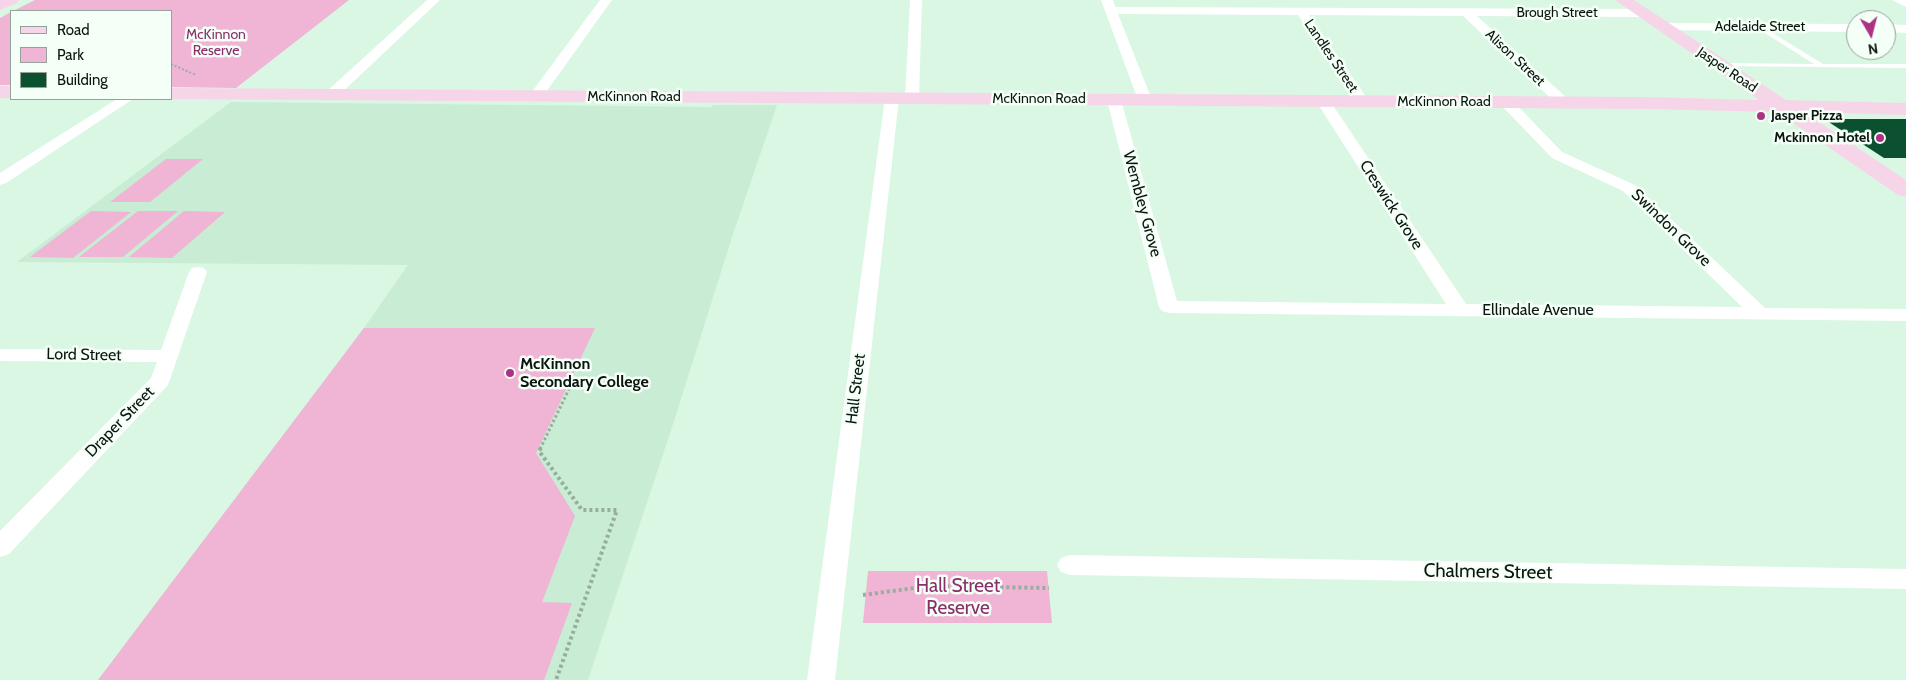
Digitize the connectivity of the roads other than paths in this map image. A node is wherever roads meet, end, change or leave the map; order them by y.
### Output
1 (434, 0) edge
2 (606, 0) edge
3 (916, 0) edge
4 (1624, 0) edge
5 (1898, 0) edge
6 (1906, 4) edge
7 (1109, 5) edge
8 (1300, 12) junction
9 (1466, 12) junction
10 (1643, 13) junction
11 (1663, 27) junction
12 (1759, 28) junction
13 (1846, 28) edge
14 (1720, 65) junction
15 (1822, 66) junction
16 (1906, 66) edge
17 (172, 94) edge
18 (330, 95) junction
19 (536, 96) junction
20 (902, 98) junction
21 (124, 100) edge
22 (1114, 100) junction
23 (1145, 100) junction
24 (1323, 101) junction
25 (1362, 101) junction
26 (1506, 102) junction
27 (1564, 103) junction
28 (1782, 107) junction
29 (1906, 109) edge
30 (0, 180) edge
31 (1906, 190) edge
32 (198, 272) dead end
33 (1169, 307) joint
34 (1459, 309) junction
35 (1758, 312) junction
36 (1906, 315) edge
37 (0, 355) edge
38 (169, 356) junction
39 (0, 547) edge
40 (1070, 565) dead end
41 (1906, 579) edge
42 (821, 680) edge

1 - 18 street
2 - 19 street
3 - 20 street, Hall Street
4 - 10 street, Jasper Road
5 - 6 street
7 - 8 street, Brough Street
7 - 23 street
8 - 9 street, Brough Street
8 - 25 street, Landles Street
9 - 10 street, Brough Street
9 - 27 street, Alison Street
10 - 11 street, Jasper Road
11 - 12 street, Adelaide Street
11 - 14 street, Jasper Road
12 - 13 street, Adelaide Street
12 - 15 lane
14 - 15 lane
14 - 28 street, Jasper Road
15 - 16 lane
17 - 18 street, McKinnon Road
18 - 19 street, McKinnon Road
19 - 20 street, McKinnon Road
20 - 22 street, McKinnon Road
20 - 42 street, Hall Street
21 - 30 street
22 - 23 street, McKinnon Road
22 - 33 street, Wembley Grove
23 - 24 street, McKinnon Road
24 - 25 street, McKinnon Road
24 - 34 street, Creswick Grove
25 - 26 street, McKinnon Road
26 - 27 street, McKinnon Road
26 - 35 street, Swindon Grove
27 - 28 street, McKinnon Road
28 - 29 street, McKinnon Road
28 - 31 street, Jasper Road
32 - 38 street, Draper Street
33 - 34 street, Ellindale Avenue
34 - 35 street, Ellindale Avenue
35 - 36 street, Ellindale Avenue
37 - 38 street, Lord Street
38 - 39 street, Draper Street
40 - 41 street, Chalmers Street

